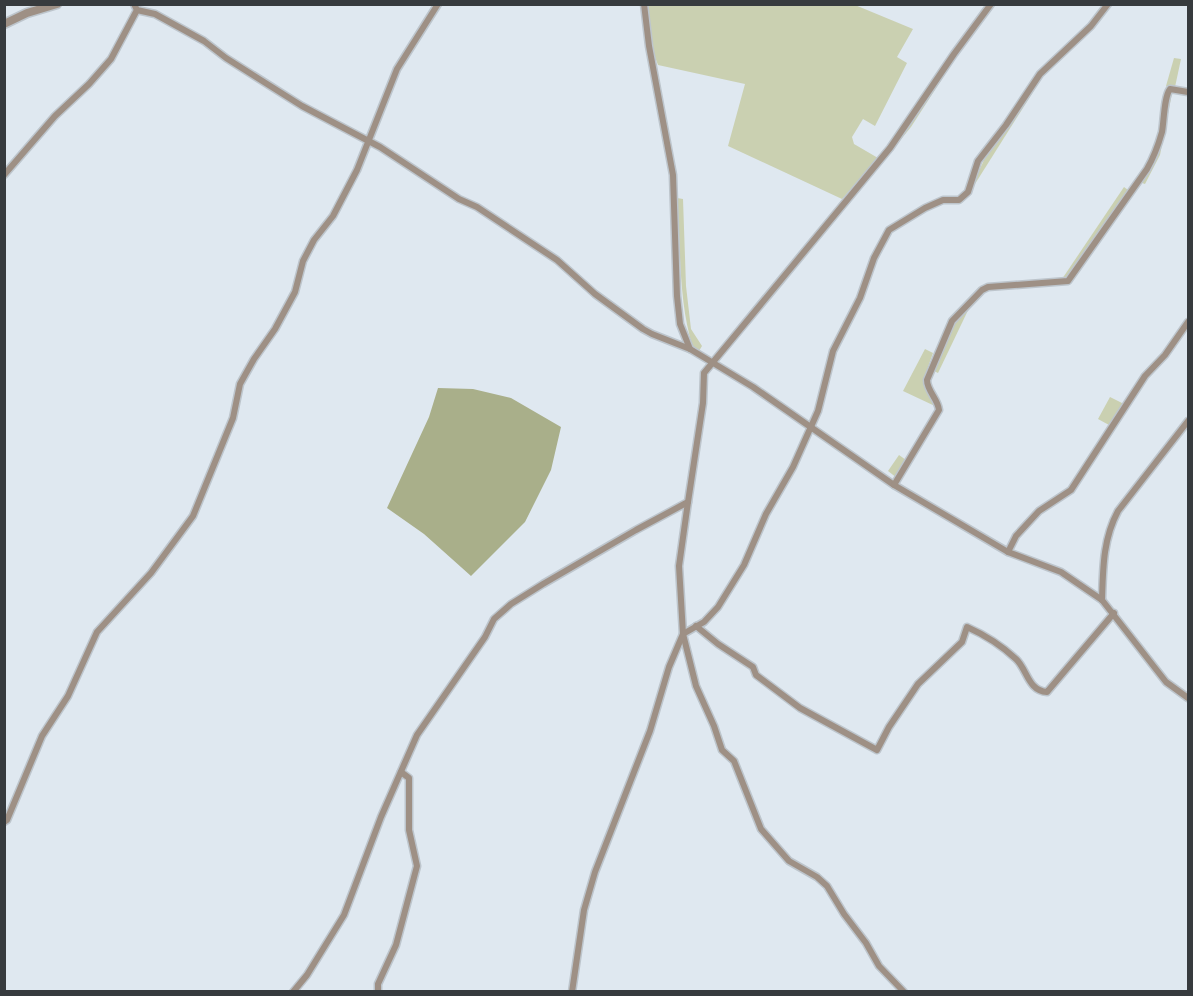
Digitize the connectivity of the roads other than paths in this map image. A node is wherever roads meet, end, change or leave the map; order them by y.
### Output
1 (57, 4) edge
2 (438, 4) edge
3 (644, 4) edge
4 (991, 4) edge
5 (1108, 4) edge
6 (136, 7) edge
7 (4, 24) edge
8 (1188, 92) edge
9 (368, 141) junction
10 (4, 175) edge
11 (1188, 322) edge
12 (690, 349) junction
13 (714, 363) junction
14 (1188, 421) edge
15 (811, 429) junction
16 (1182, 429) junction
17 (1188, 434) edge
18 (894, 485) junction
19 (688, 502) junction
20 (1008, 552) junction
21 (1102, 600) junction
22 (1113, 613) junction
23 (696, 626) junction
24 (682, 634) junction
25 (1188, 698) edge
26 (400, 772) junction
27 (4, 822) edge
28 (293, 992) edge
29 (378, 992) edge
30 (572, 992) edge
31 (904, 992) edge

1 - 7 street
2 - 9 street
3 - 12 street
4 - 13 street
5 - 15 street
6 - 9 street
6 - 10 street
8 - 18 street
9 - 12 street
9 - 27 street
11 - 20 street
12 - 13 street
13 - 15 street
13 - 19 street
14 - 16 street
15 - 18 street
15 - 23 street
16 - 17 street
16 - 21 street
18 - 20 street
19 - 24 street
19 - 26 street
20 - 21 street
21 - 22 street
22 - 23 street
22 - 25 street
23 - 24 street
24 - 30 street
24 - 31 street
26 - 28 street
26 - 29 street

